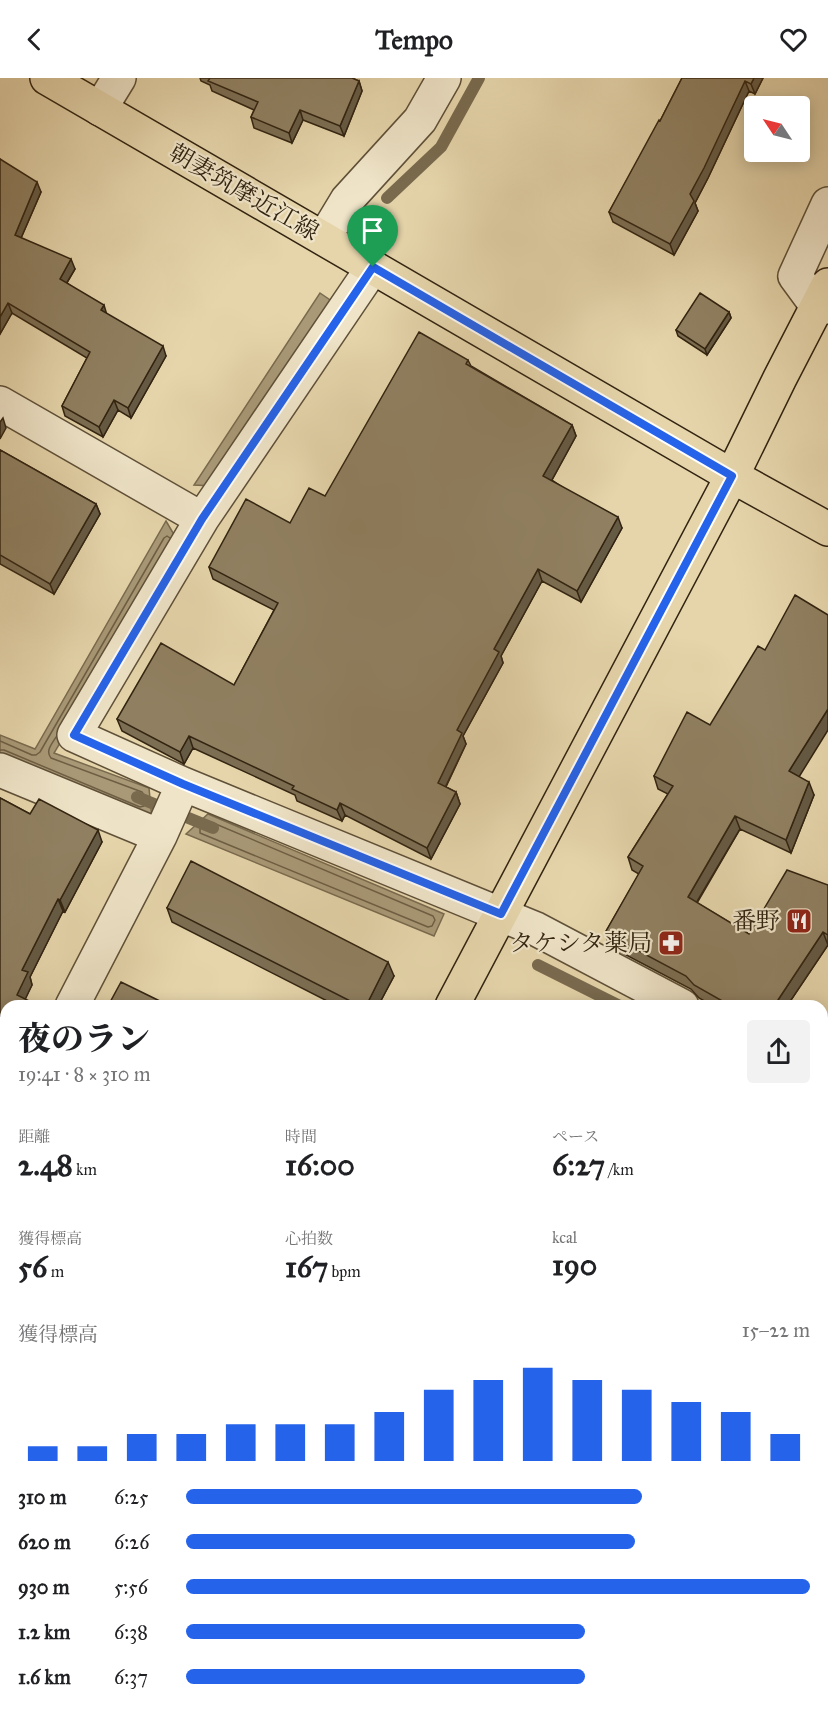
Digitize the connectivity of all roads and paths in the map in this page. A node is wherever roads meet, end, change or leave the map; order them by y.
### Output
1 (47, 78) edge
2 (119, 78) edge
3 (444, 78) edge
4 (100, 109) junction
5 (828, 204) edge
6 (324, 238) junction
7 (373, 267) junction
8 (824, 300) edge
9 (0, 403) edge
10 (732, 476) junction
11 (202, 519) junction
12 (828, 529) edge
13 (0, 770) edge
14 (171, 810) junction
15 (501, 914) junction
16 (75, 1000) edge
17 (455, 1000) edge
18 (671, 1000) edge

1 - 4 main road, 朝妻筑摩近江線
2 - 4 street
3 - 6 street
4 - 6 main road, 朝妻筑摩近江線
5 - 8 street
6 - 7 main road, 朝妻筑摩近江線
7 - 10 main road, 朝妻筑摩近江線
7 - 11 street
8 - 10 main road
9 - 11 street
10 - 12 main road, 朝妻筑摩近江線
10 - 15 main road
11 - 14 street
13 - 14 street
14 - 15 street
14 - 16 street
15 - 17 main road
15 - 18 street

